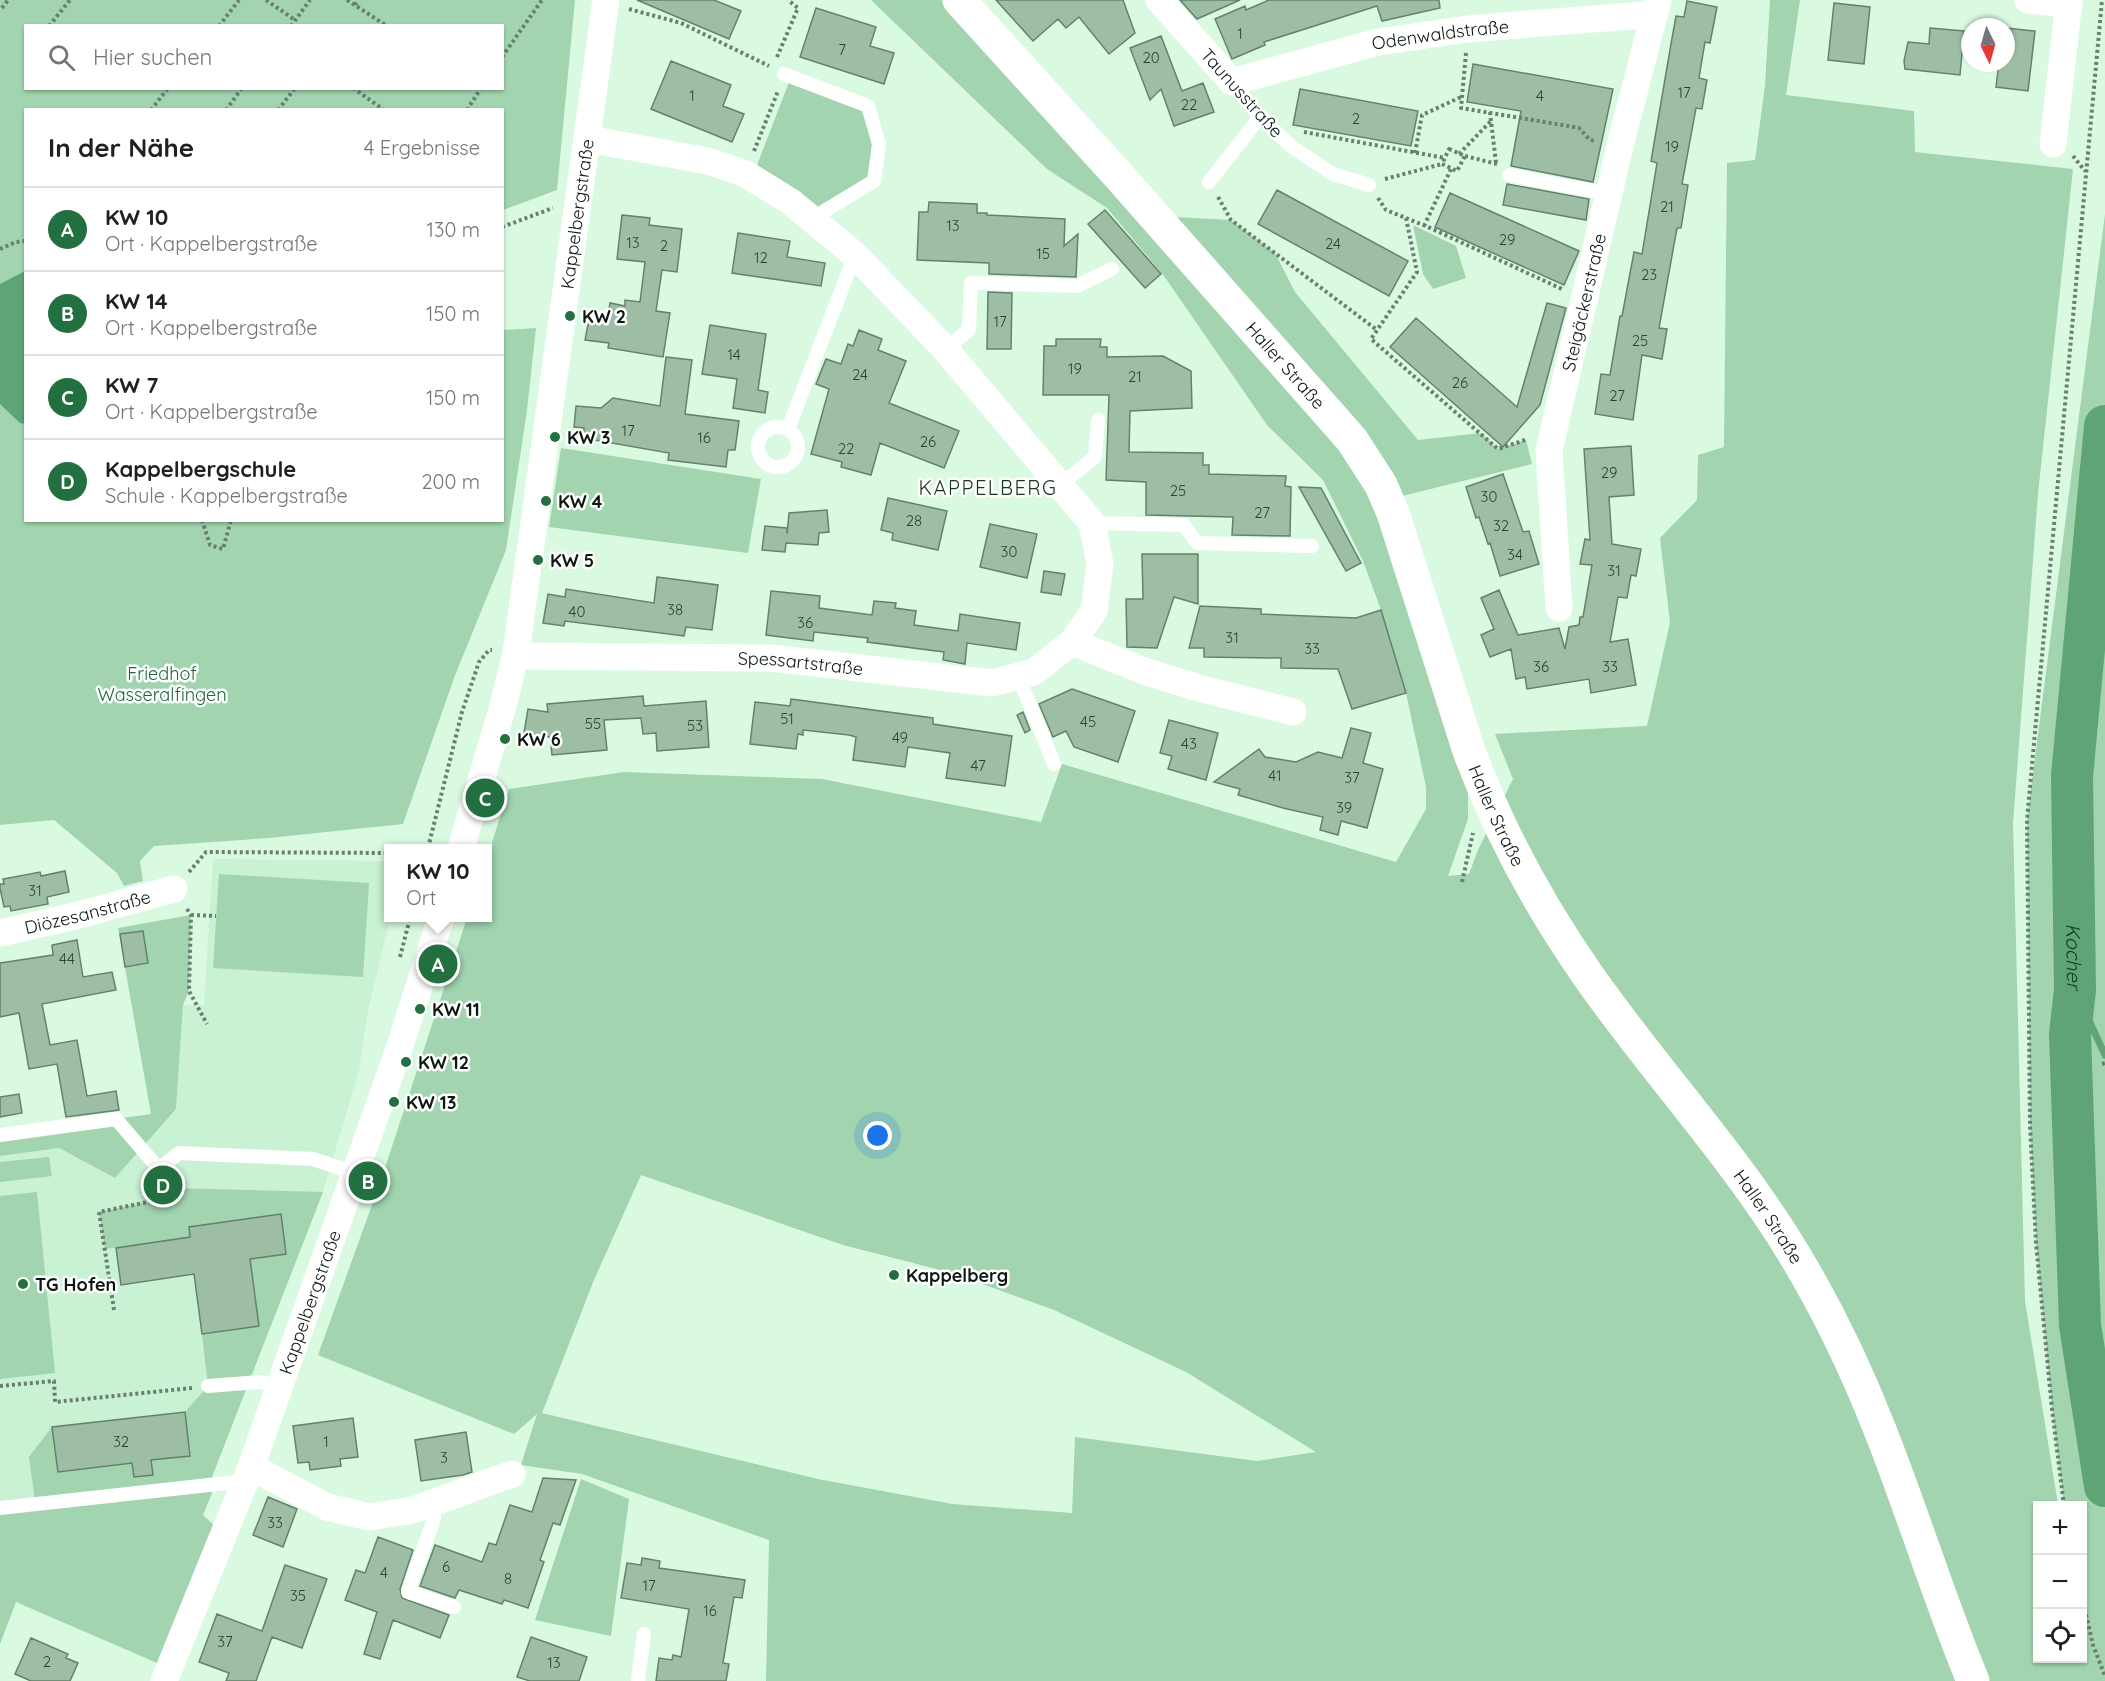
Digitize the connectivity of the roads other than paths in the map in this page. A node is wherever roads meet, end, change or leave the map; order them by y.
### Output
1 (959, 0) edge
2 (1159, 0) edge
3 (2028, 0) edge
4 (606, 1) edge
5 (2069, 2) edge
6 (1656, 7) edge
7 (784, 74) road end
8 (1232, 82) junction
9 (1260, 117) junction
10 (588, 140) junction
11 (2053, 144) dead end
12 (1509, 175) road end
13 (1209, 182) road end
14 (1369, 185) road end
15 (1609, 194) junction
16 (811, 219) junction
17 (855, 255) junction
18 (1112, 269) dead end
19 (945, 349) junction
20 (1098, 420) dead end
21 (788, 429) dead end
22 (1060, 485) junction
23 (1092, 522) junction
24 (1312, 546) dead end
25 (1559, 608) dead end
26 (1072, 642) junction
27 (516, 653) junction
28 (1018, 676) junction
29 (1293, 712) dead end
30 (1054, 764) dead end
31 (462, 844) edge
32 (174, 889) road end
33 (440, 922) edge
34 (0, 933) edge
35 (0, 1135) edge
36 (355, 1173) junction
37 (208, 1386) road end
38 (279, 1386) junction
39 (248, 1474) junction
40 (512, 1474) dead end
41 (434, 1502) junction
42 (0, 1509) edge
43 (454, 1607) dead end
44 (644, 1634) dead end
45 (164, 1681) edge
46 (638, 1681) edge
47 (1973, 1681) edge

1 - 47 main road, Haller Straße
2 - 8 street, Taunusstraße
3 - 5 street
4 - 10 street, Kappelbergstraße
5 - 11 street
6 - 8 street, Odenwaldstraße
6 - 15 street, Steigäckerstraße
7 - 16 lane
8 - 9 lane, Taunusstraße
9 - 13 lane
9 - 14 lane, Taunusstraße
10 - 16 street
10 - 27 street, Kappelbergstraße
12 - 15 lane
15 - 25 street, Steigäckerstraße
16 - 17 street
17 - 19 street
17 - 21 lane
18 - 19 lane
19 - 22 street
20 - 22 lane
22 - 23 street
23 - 24 lane
23 - 26 street, Spessartstraße
26 - 28 street, Spessartstraße
26 - 29 street
27 - 28 street, Spessartstraße
27 - 31 street, Kappelbergstraße
28 - 30 lane
32 - 34 street, Diözesanstraße
33 - 36 street, Kappelbergstraße
35 - 36 lane
36 - 38 street, Kappelbergstraße
37 - 38 lane
38 - 39 street, Kappelbergstraße
39 - 41 street
39 - 42 lane
39 - 45 street, Kappelbergstraße
40 - 41 street
41 - 43 lane
44 - 46 lane

